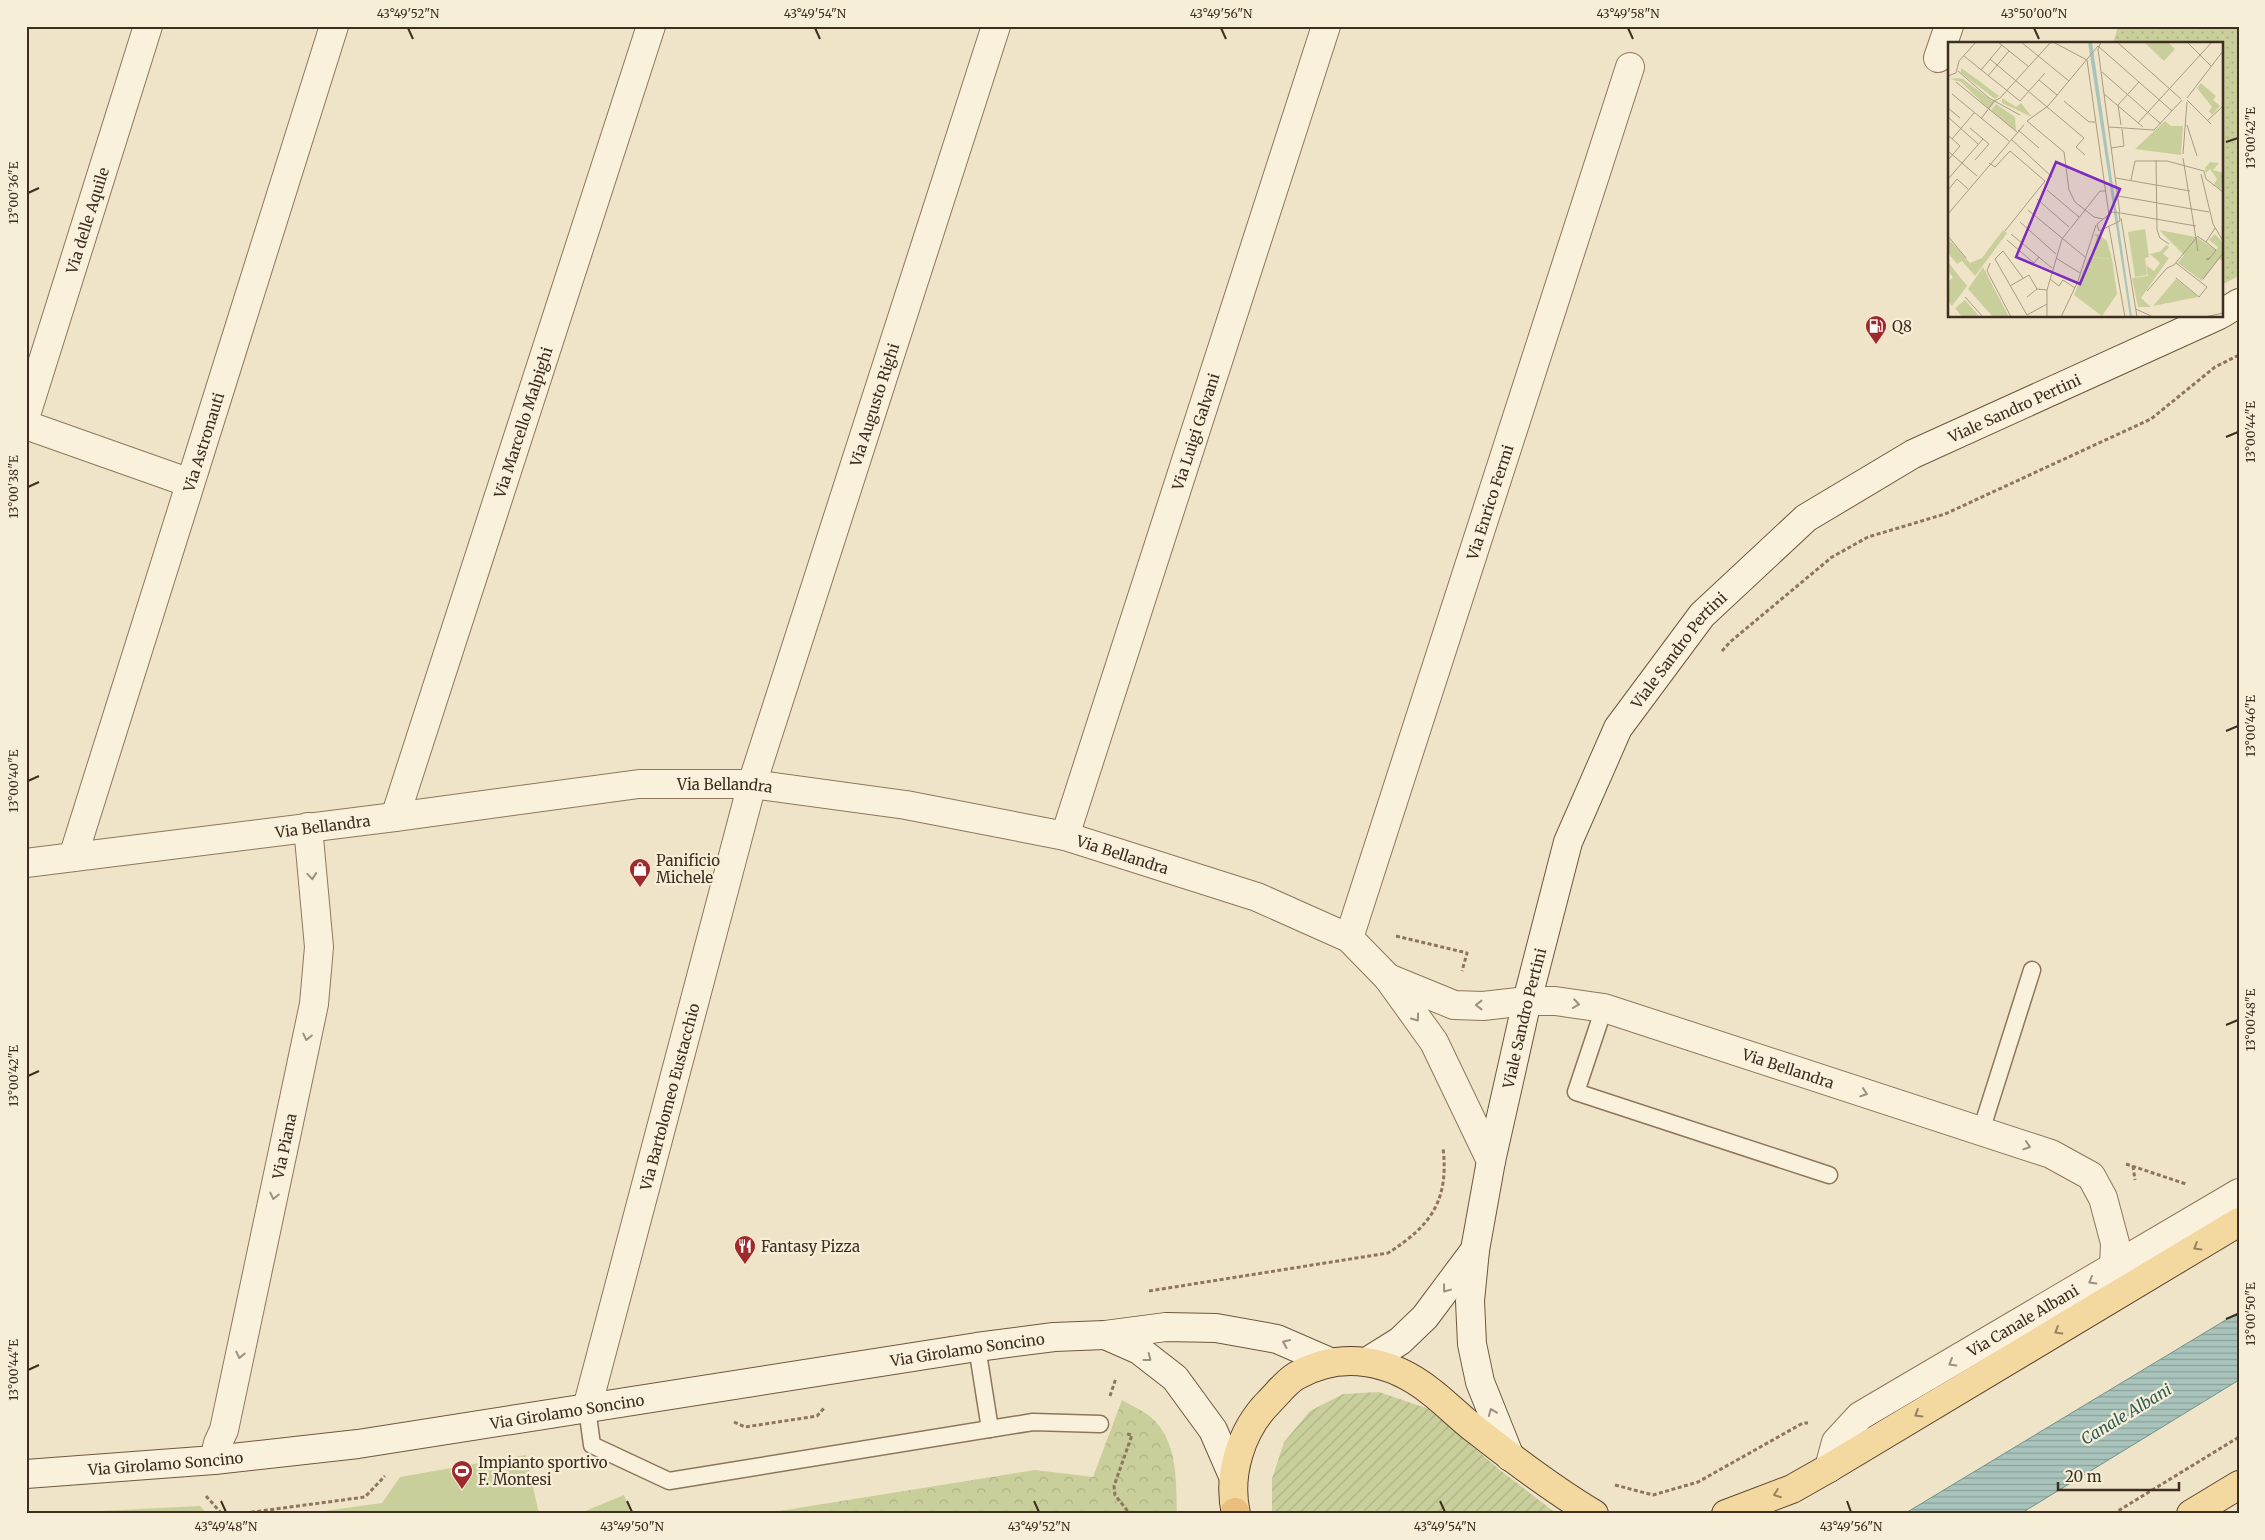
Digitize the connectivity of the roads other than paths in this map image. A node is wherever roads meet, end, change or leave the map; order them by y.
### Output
1 (148, 26) edge
2 (334, 26) edge
3 (651, 26) edge
4 (996, 26) edge
5 (1326, 26) edge
6 (1949, 26) edge
7 (1938, 58) dead end
8 (1630, 67) dead end
9 (2239, 303) edge
10 (2222, 313) edge
11 (2213, 318) edge
12 (26, 414) edge
13 (26, 425) edge
14 (190, 483) junction
15 (752, 784) junction
16 (395, 818) junction
17 (308, 827) junction
18 (1065, 836) junction
19 (73, 858) junction
20 (26, 863) edge
21 (1348, 938) junction
22 (2032, 970) dead end
23 (1388, 978) junction
24 (1527, 1001) junction
25 (1604, 1008) junction
26 (1981, 1131) junction
27 (1491, 1161) junction
28 (1829, 1175) dead end
29 (2236, 1204) edge
30 (1475, 1250) junction
31 (2114, 1267) junction
32 (1105, 1335) junction
33 (977, 1347) junction
34 (1368, 1361) junction
35 (1330, 1362) junction
36 (587, 1408) junction
37 (1100, 1424) dead end
38 (990, 1429) junction
39 (1510, 1457) junction
40 (214, 1460) junction
41 (1829, 1468) junction
42 (26, 1474) edge
43 (1233, 1476) junction
44 (2239, 1485) edge
45 (1235, 1513) edge
46 (1594, 1514) edge
47 (1726, 1514) edge
48 (2191, 1514) edge

1 - 12 street, Via delle Aquile
2 - 14 street, Via Astronauti
3 - 16 street, Via Marcello Malpighi
4 - 15 street, Via Augusto Righi
5 - 18 street, Via Luigi Galvani
6 - 7 street
8 - 21 street, Via Enrico Fermi
9 - 10 street
11 - 24 street, Viale Sandro Pertini
13 - 14 street
14 - 19 street, Via Astronauti
15 - 16 street, Via Bellandra
15 - 18 street, Via Bellandra
15 - 36 street, Via Bartolomeo Eustacchio
16 - 17 street, Via Bellandra
17 - 19 street, Via Bellandra
17 -> 40 street, Via Piana
18 - 21 street, Via Bellandra
19 - 20 street, Via Bellandra
21 - 23 street, Via Bellandra
22 - 26 lane
24 -> 23 street, Via Bellandra
23 -> 27 street, Via Bellandra
24 -> 25 street, Via Bellandra
24 - 27 street, Viale Sandro Pertini
25 -> 26 street, Via Bellandra
25 - 28 lane
26 -> 31 street, Via Bellandra
27 - 30 street, Viale Sandro Pertini
29 - 31 street, Via Canale Albani
29 -> 41 main road, Via Canale Albani
30 -> 34 street, Viale Sandro Pertini
39 -> 30 street, Viale Sandro Pertini
31 -> 41 street, Via Canale Albani
32 - 33 street, Via Girolamo Soncino
35 -> 32 street, Via Girolamo Soncino
32 -> 43 street
33 - 36 street, Via Girolamo Soncino
33 - 38 lane
34 - 35 main road
34 - 39 main road
35 - 43 main road
36 - 38 lane
36 - 40 street, Via Girolamo Soncino
37 - 38 lane
39 - 46 main road
40 - 42 street, Via Girolamo Soncino
41 -> 47 main road, Via Canale Albani
43 - 45 main road
44 - 48 main road

